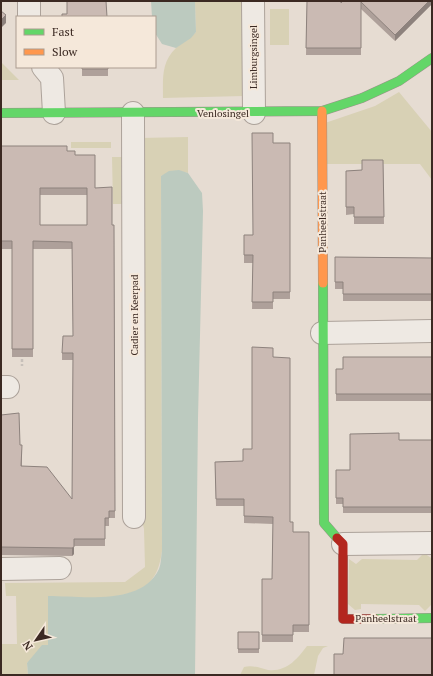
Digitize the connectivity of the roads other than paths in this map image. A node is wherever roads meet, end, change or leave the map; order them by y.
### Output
1 (29, 1) edge
2 (253, 1) edge
3 (29, 16) edge
4 (432, 58) edge
5 (44, 68) edge
6 (322, 111) junction
7 (1, 113) edge
8 (54, 113) junction
9 (133, 113) junction
10 (254, 113) junction
11 (432, 331) edge
12 (322, 333) junction
13 (134, 517) dead end
14 (343, 544) junction
15 (432, 544) edge
16 (60, 568) dead end
17 (1, 569) edge
18 (432, 618) edge

1 - 3 street
2 - 10 street, Limburgsingel
4 - 6 street, Venlosingel
5 - 8 street
6 - 10 street, Venlosingel
6 - 12 street, Panheelstraat
7 - 8 street, Venlosingel
8 - 9 street, Venlosingel
9 - 10 street, Venlosingel
9 - 13 street, Cadier en Keerpad
11 - 12 street
12 - 14 street, Panheelstraat
14 - 15 street
14 - 18 street, Panheelstraat
16 - 17 street

